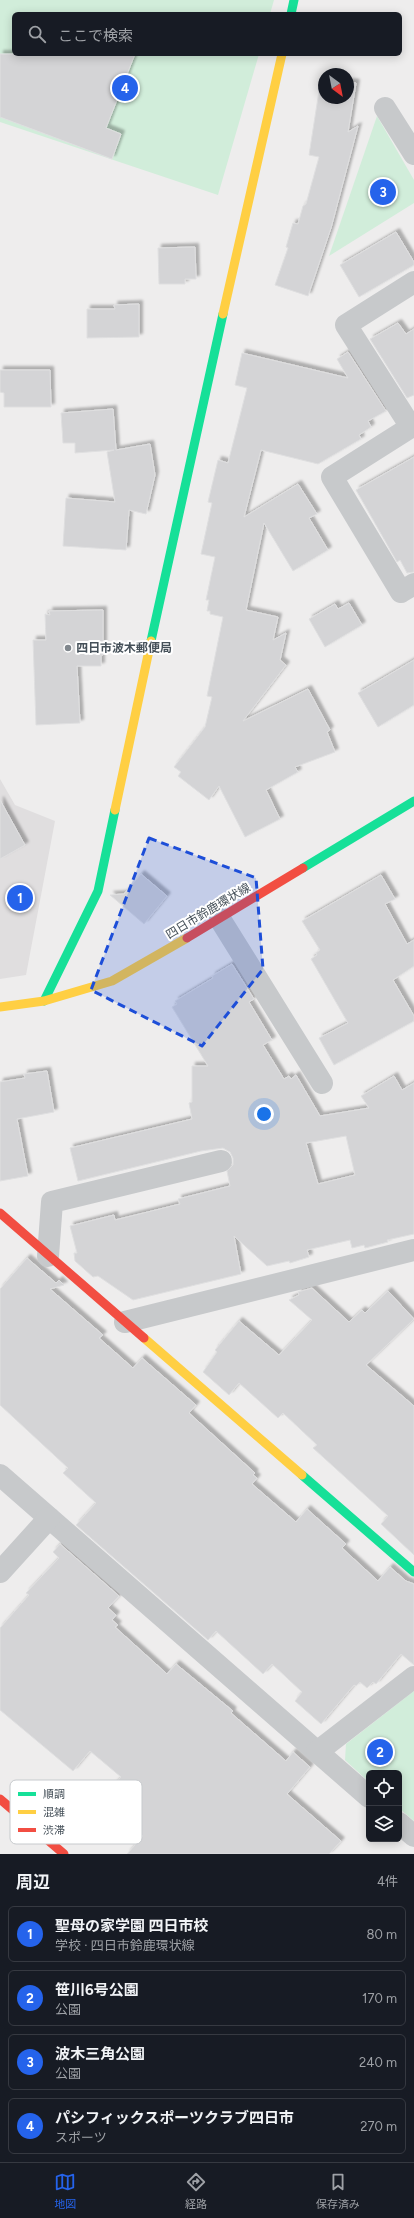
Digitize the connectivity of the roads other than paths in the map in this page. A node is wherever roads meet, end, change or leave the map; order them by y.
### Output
1 (294, 0) edge
2 (291, 12) edge
3 (282, 56) edge
4 (385, 108) dead end
5 (414, 154) edge
6 (414, 282) edge
7 (414, 584) edge
8 (414, 801) edge
9 (220, 919) junction
10 (44, 1001) junction
11 (0, 1007) edge
12 (322, 1083) dead end
13 (221, 1161) dead end
14 (0, 1213) edge
15 (414, 1250) edge
16 (48, 1256) junction
17 (125, 1322) junction
18 (0, 1475) edge
19 (49, 1518) junction
20 (0, 1572) edge
21 (414, 1572) edge
22 (414, 1677) edge
23 (318, 1752) junction
24 (366, 1794) edge
25 (0, 1800) edge
26 (10, 1808) edge
27 (402, 1826) edge
28 (414, 1836) edge
29 (52, 1844) edge
30 (64, 1854) edge

1 - 2 street
3 - 10 street
4 - 5 street
6 - 7 street
8 - 9 street, 四日市鈴鹿環状線
9 - 10 street, 四日市鈴鹿環状線
9 - 12 street
10 - 11 street, 四日市鈴鹿環状線
13 - 16 street
14 - 16 street
15 - 17 street
16 - 17 street
17 - 21 street
18 - 19 street
19 - 20 street
19 - 23 street
22 - 23 street
23 - 24 street
25 - 26 street
27 - 28 street
29 - 30 street

